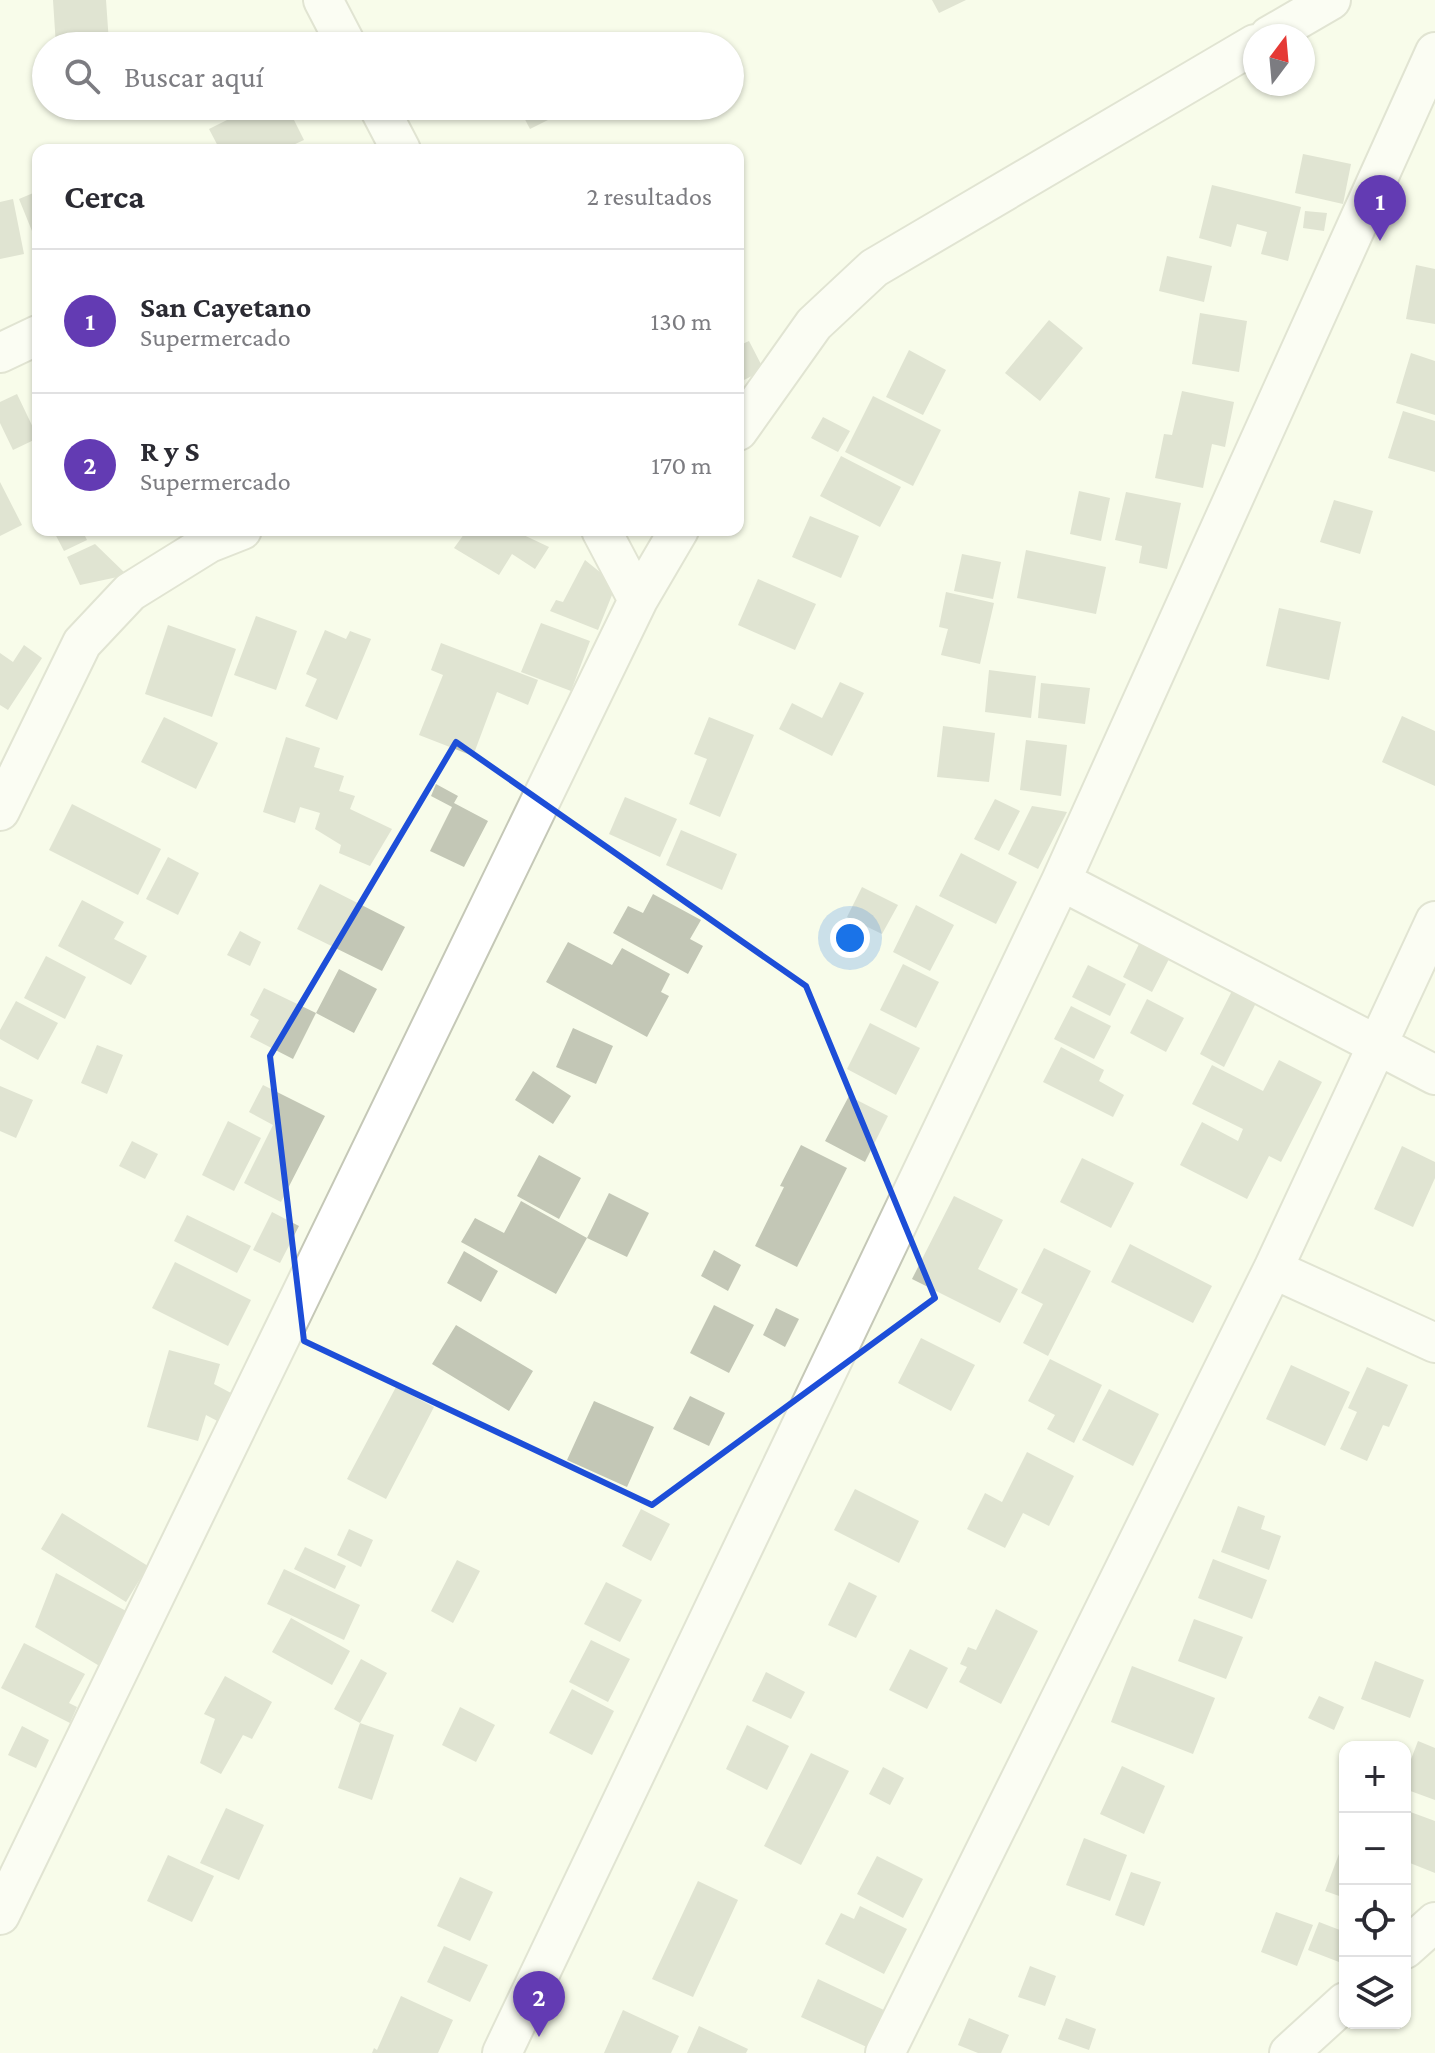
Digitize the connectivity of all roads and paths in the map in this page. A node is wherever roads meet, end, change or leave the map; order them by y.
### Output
1 (323, 0) edge
2 (1331, 0) edge
3 (1290, 24) edge
4 (340, 32) edge
5 (1243, 51) edge
6 (1435, 52) edge
7 (385, 120) edge
8 (398, 144) edge
9 (32, 338) edge
10 (0, 353) edge
11 (744, 423) edge
12 (227, 536) edge
13 (604, 536) edge
14 (675, 536) edge
15 (638, 600) junction
16 (0, 811) edge
17 (1061, 881) junction
18 (1435, 921) edge
19 (1379, 1044) junction
20 (1435, 1075) edge
21 (1273, 1269) junction
22 (1435, 1343) edge
23 (0, 1915) edge
24 (1435, 1922) edge
25 (1411, 1944) edge
26 (1339, 2007) edge
27 (502, 2053) edge
28 (885, 2053) edge
29 (1289, 2053) edge

1 - 4 street
2 - 3 street
5 - 11 street
6 - 17 street
7 - 8 street
9 - 10 street
12 - 16 street
13 - 15 street
14 - 15 street
15 - 23 street
17 - 19 street
17 - 27 street
18 - 19 street
19 - 20 street
19 - 21 street
21 - 22 street
21 - 28 street
24 - 25 street
26 - 29 street

